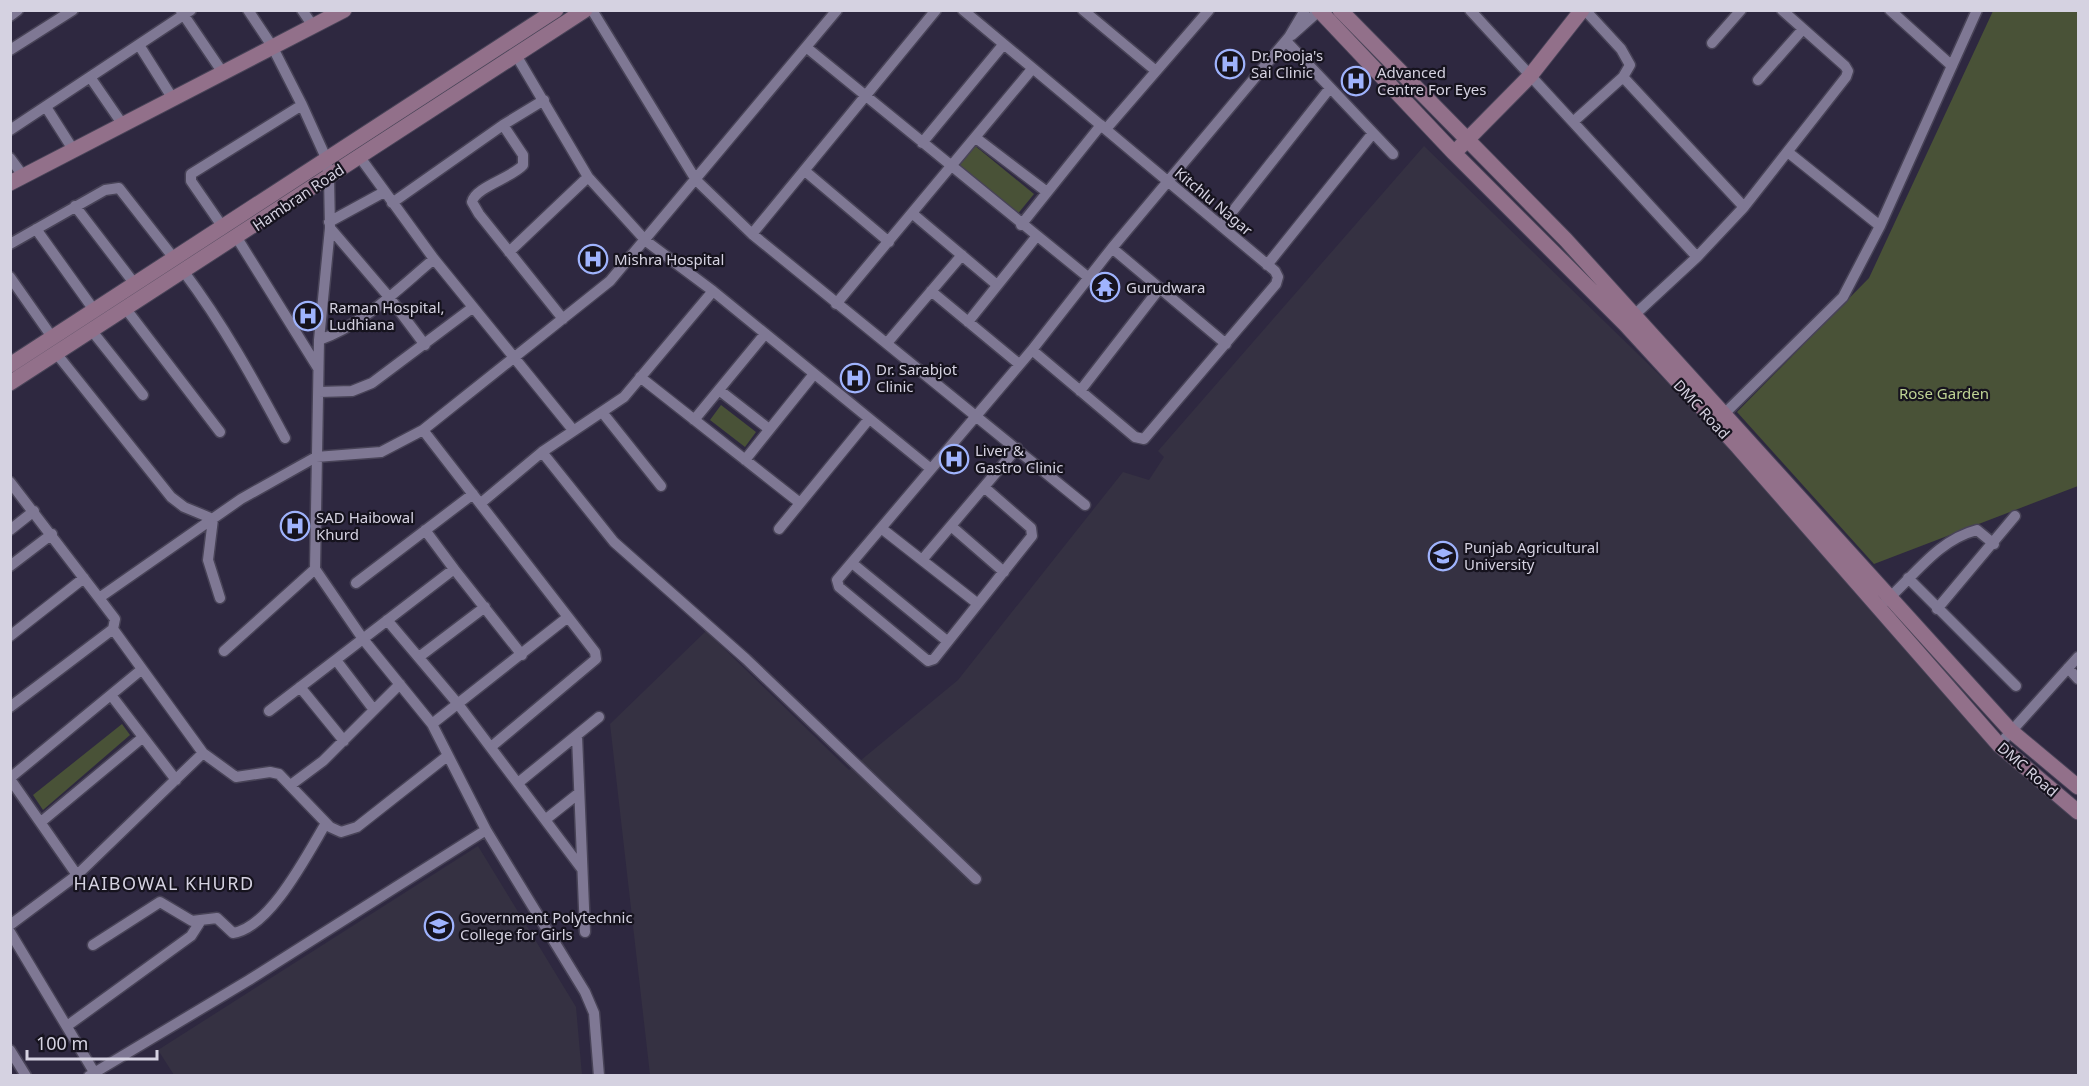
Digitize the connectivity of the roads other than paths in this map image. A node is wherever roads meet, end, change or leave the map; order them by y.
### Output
1 (18, 10) edge
2 (73, 10) edge
3 (248, 10) edge
4 (302, 10) edge
5 (344, 10) edge
6 (556, 10) edge
7 (585, 10) edge
8 (592, 10) edge
9 (837, 10) edge
10 (936, 10) edge
11 (963, 10) edge
12 (1083, 10) edge
13 (1209, 10) edge
14 (1305, 10) edge
15 (1340, 10) edge
16 (1470, 10) edge
17 (1584, 10) edge
18 (1741, 10) edge
19 (1782, 10) edge
20 (1890, 10) edge
21 (1977, 10) edge
22 (1320, 11) edge
23 (185, 12) edge
24 (976, 14) edge
25 (10, 16) edge
26 (313, 26) junction
27 (1803, 29) junction
28 (1287, 39) junction
29 (1712, 43) dead end
30 (139, 45) junction
31 (1003, 45) junction
32 (806, 47) junction
33 (10, 50) edge
34 (275, 51) junction
35 (516, 55) junction
36 (1952, 66) junction
37 (1032, 69) junction
38 (1156, 71) junction
39 (223, 73) junction
40 (1530, 76) junction
41 (90, 77) junction
42 (1623, 77) junction
43 (1758, 80) dead end
44 (1330, 88) junction
45 (866, 98) junction
46 (173, 99) junction
47 (544, 100) junction
48 (302, 105) junction
49 (46, 107) junction
50 (1573, 122) junction
51 (503, 124) junction
52 (123, 125) junction
53 (1103, 127) junction
54 (10, 130) edge
55 (1373, 133) junction
56 (976, 138) junction
57 (1466, 141) junction
58 (922, 143) junction
59 (74, 151) junction
60 (1454, 153) junction
61 (1789, 153) junction
62 (1393, 154) dead end
63 (359, 156) junction
64 (10, 158) edge
65 (326, 158) junction
66 (952, 167) junction
67 (806, 171) junction
68 (329, 177) junction
69 (588, 177) junction
70 (17, 180) edge
71 (696, 180) junction
72 (1169, 182) junction
73 (384, 192) junction
74 (1047, 192) junction
75 (392, 204) junction
76 (75, 206) junction
77 (1744, 207) junction
78 (913, 214) junction
79 (329, 225) junction
80 (1022, 225) junction
81 (222, 226) junction
82 (1221, 226) junction
83 (1880, 226) junction
84 (36, 229) junction
85 (752, 234) junction
86 (1036, 237) junction
87 (237, 238) junction
88 (646, 241) junction
89 (889, 242) junction
90 (10, 244) edge
91 (1112, 248) junction
92 (509, 252) junction
93 (962, 255) junction
94 (173, 257) junction
95 (1697, 257) junction
96 (434, 259) junction
97 (1267, 265) junction
98 (184, 272) junction
99 (10, 277) edge
100 (1089, 278) junction
101 (134, 283) junction
102 (997, 285) junction
103 (1160, 288) junction
104 (713, 291) junction
105 (931, 291) junction
106 (389, 297) junction
107 (837, 304) junction
108 (472, 308) junction
109 (126, 309) junction
110 (94, 310) junction
111 (563, 319) junction
112 (1630, 320) junction
113 (968, 322) junction
114 (92, 331) junction
115 (765, 334) junction
116 (52, 338) junction
117 (319, 340) junction
118 (886, 344) junction
119 (1226, 344) junction
120 (425, 345) junction
121 (1032, 350) junction
122 (56, 353) junction
123 (513, 359) junction
124 (1019, 364) junction
125 (10, 365) edge
126 (319, 370) junction
127 (814, 374) junction
128 (640, 377) junction
129 (10, 383) edge
130 (718, 390) junction
131 (1080, 391) junction
132 (319, 392) junction
133 (143, 394) dead end
134 (602, 412) junction
135 (977, 416) junction
136 (1720, 418) junction
137 (869, 419) junction
138 (694, 420) junction
139 (769, 429) junction
140 (423, 430) junction
141 (573, 430) junction
142 (220, 432) dead end
143 (285, 438) dead end
144 (1017, 448) junction
145 (542, 452) junction
146 (316, 457) junction
147 (745, 460) junction
148 (931, 469) junction
149 (10, 482) edge
150 (661, 486) dead end
151 (984, 487) junction
152 (473, 494) junction
153 (800, 503) junction
154 (481, 504) junction
155 (1084, 505) dead end
156 (34, 511) junction
157 (2015, 516) dead end
158 (213, 519) junction
159 (951, 526) junction
160 (881, 528) junction
161 (779, 529) dead end
162 (10, 530) edge
163 (425, 530) junction
164 (52, 534) junction
165 (1994, 544) junction
166 (922, 560) junction
167 (852, 563) junction
168 (10, 566) edge
169 (315, 569) junction
170 (454, 569) junction
171 (1004, 572) junction
172 (84, 578) junction
173 (1908, 578) junction
174 (356, 583) dead end
175 (99, 598) junction
176 (220, 598) dead end
177 (1885, 603) junction
178 (978, 604) junction
179 (485, 607) junction
180 (1937, 609) junction
181 (568, 617) junction
182 (387, 620) junction
183 (113, 629) junction
184 (10, 636) edge
185 (363, 639) junction
186 (947, 641) junction
187 (224, 651) dead end
188 (522, 655) junction
189 (418, 657) junction
190 (2079, 657) edge
191 (336, 660) junction
192 (2068, 668) junction
193 (141, 670) junction
194 (2079, 679) edge
195 (400, 684) junction
196 (2016, 686) dead end
197 (300, 687) junction
198 (111, 695) junction
199 (458, 704) junction
200 (10, 707) edge
201 (374, 710) junction
202 (269, 711) dead end
203 (599, 717) dead end
204 (432, 724) junction
205 (2011, 732) junction
206 (577, 736) junction
207 (142, 738) junction
208 (344, 741) junction
209 (1999, 746) junction
210 (491, 747) junction
211 (203, 753) junction
212 (446, 757) junction
213 (10, 778) edge
214 (176, 780) junction
215 (518, 783) junction
216 (292, 784) junction
217 (2079, 787) edge
218 (579, 793) junction
219 (2079, 813) edge
220 (545, 819) junction
221 (41, 822) junction
222 (326, 823) junction
223 (486, 830) junction
224 (582, 868) junction
225 (76, 876) junction
226 (976, 879) dead end
227 (200, 922) junction
228 (10, 925) edge
229 (10, 932) edge
230 (585, 932) dead end
231 (93, 945) dead end
232 (67, 1026) junction
233 (10, 1050) edge
234 (92, 1074) edge
235 (26, 1076) edge
236 (599, 1076) edge

1 - 25 street
2 - 33 street
3 - 34 street
4 - 26 street
5 - 26 street
6 - 65 street, Hambran Road
7 - 35 street, Hambran Road
8 - 71 street
9 - 32 street
10 - 45 street
11 - 24 street, Kitchlu Nagar
12 - 38 street
13 - 38 street
14 - 28 street
15 - 57 street
16 - 40 street
17 - 40 street
17 - 42 street
18 - 29 street
19 - 27 street
20 - 36 street
21 - 36 street
22 - 28 street
22 - 60 street, DMC Road
23 - 30 street
23 - 39 street
24 - 31 street, Kitchlu Nagar
26 - 34 street
27 - 43 street
27 - 61 street
28 - 44 street
28 - 72 street
30 - 41 street
30 - 46 street
31 - 37 street, Kitchlu Nagar
31 - 58 street
32 - 45 street
32 - 71 street
34 - 39 street
34 - 48 street
35 - 47 street
35 - 63 street, Hambran Road
36 - 83 street
37 - 53 street, Kitchlu Nagar
37 - 56 street
38 - 53 street
39 - 46 street
40 - 50 street
40 - 57 street
41 - 49 street
41 - 52 street
42 - 50 street
42 - 77 street
44 - 55 street
44 - 82 street
45 - 58 street
45 - 67 street
46 - 52 street
47 - 51 street
47 - 69 street
48 - 65 street
48 - 81 street
49 - 54 street
49 - 59 street
50 - 95 street
51 - 75 street
51 - 92 street
52 - 59 street
53 - 72 street, Kitchlu Nagar
53 - 74 street
55 - 62 street
55 - 97 street
56 - 66 street
56 - 74 street
57 - 60 street
57 - 112 street
58 - 66 street
59 - 70 street
60 - 112 street, DMC Road
61 - 77 street
61 - 83 street
63 - 68 street, Hambran Road
63 - 73 street
64 - 70 street
65 - 68 street
65 - 81 street, Hambran Road
66 - 78 street
66 - 80 street
67 - 85 street
67 - 89 street
68 - 79 street
68 - 87 street, Hambran Road
69 - 88 street
69 - 92 street
71 - 85 street
71 - 88 street
72 - 82 street, Kitchlu Nagar
72 - 91 street
73 - 75 street
73 - 79 street
74 - 80 street
75 - 96 street
76 - 84 street
76 - 94 street
76 - 101 street
77 - 95 street
78 - 89 street
78 - 93 street
79 - 106 street
79 - 117 street
80 - 86 street
81 - 94 street, Hambran Road
82 - 97 street, Kitchlu Nagar
83 - 136 street
84 - 90 street
84 - 110 street
85 - 107 street
86 - 100 street
86 - 102 street
87 - 98 street, Hambran Road
87 - 126 street
88 - 104 street
88 - 111 street
89 - 107 street
91 - 100 street
91 - 103 street
92 - 111 street
93 - 102 street
93 - 105 street
94 - 101 street, Hambran Road
95 - 112 street
96 - 106 street
96 - 108 street
97 - 119 street
98 - 109 street, Hambran Road
98 - 143 street
99 - 116 street
100 - 121 street
101 - 110 street, Hambran Road
102 - 113 street
103 - 119 street
103 - 131 street
104 - 115 street
104 - 128 street
105 - 113 street
105 - 118 street
106 - 117 street
106 - 120 street
107 - 118 street
108 - 120 street
108 - 123 street
109 - 114 street, Hambran Road
109 - 142 street
110 - 116 street, Hambran Road
111 - 123 street
112 - 136 street, DMC Road
113 - 124 street
114 - 122 street, Hambran Road
114 - 133 street
115 - 127 street
115 - 130 street
116 - 125 street, Hambran Road
117 - 126 street
118 - 135 street
119 - 131 street
120 - 132 street
121 - 124 street
121 - 131 street
122 - 129 street, Hambran Road
122 - 158 street
123 - 140 street
123 - 141 street
124 - 135 street
126 - 132 street
127 - 137 street
127 - 139 street
128 - 134 street
128 - 138 street
130 - 138 street
130 - 139 street
132 - 146 street
134 - 141 street
134 - 150 street
135 - 144 street
135 - 148 street
136 - 177 street, DMC Road
137 - 148 street
137 - 153 street
138 - 147 street
139 - 147 street
140 - 146 street
140 - 152 street
141 - 145 street
144 - 151 street
144 - 155 street
145 - 154 street
145 - 226 street
146 - 158 street
146 - 169 street
147 - 153 street
148 - 160 street
149 - 156 street
151 - 159 street
151 - 171 street
152 - 154 street
152 - 163 street
153 - 161 street
154 - 181 street
156 - 162 street
156 - 164 street
157 - 165 street
158 - 175 street
158 - 176 street
159 - 166 street
159 - 171 street
160 - 166 street
160 - 167 street
163 - 170 street
163 - 174 street
164 - 168 street
164 - 172 street
165 - 173 street
165 - 180 street
166 - 178 street
167 - 186 street
167 - 186 street
169 - 185 street
169 - 187 street
170 - 179 street
170 - 182 street
171 - 178 street
172 - 175 street
172 - 184 street
173 - 177 street
173 - 180 street
175 - 183 street
177 - 205 street
177 - 209 street, DMC Road
178 - 186 street
179 - 188 street
179 - 189 street
180 - 196 street
181 - 188 street
181 - 210 street
182 - 185 street
182 - 189 street
183 - 193 street
183 - 200 street
185 - 191 street
185 - 195 street
188 - 199 street
189 - 199 street
190 - 192 street
191 - 197 street
191 - 201 street
192 - 194 street
192 - 205 street
193 - 198 street
193 - 211 street
195 - 201 street
195 - 204 street
197 - 202 street
197 - 208 street
198 - 207 street
198 - 213 street
199 - 204 street
199 - 210 street
201 - 208 street
203 - 206 street
204 - 212 street
205 - 209 street
205 - 217 street
206 - 215 street
206 - 218 street
207 - 214 street
207 - 221 street
208 - 216 street
209 - 219 street, DMC Road
210 - 215 street
211 - 214 street
211 - 216 street
212 - 222 street
212 - 223 street
213 - 221 street
214 - 225 street
215 - 220 street
216 - 222 street
218 - 220 street
218 - 224 street
220 - 224 street
221 - 225 street
222 - 227 street
223 - 234 street
223 - 236 street
224 - 230 street
225 - 228 street
227 - 231 street
227 - 232 street
229 - 232 street
232 - 234 street
233 - 235 street

